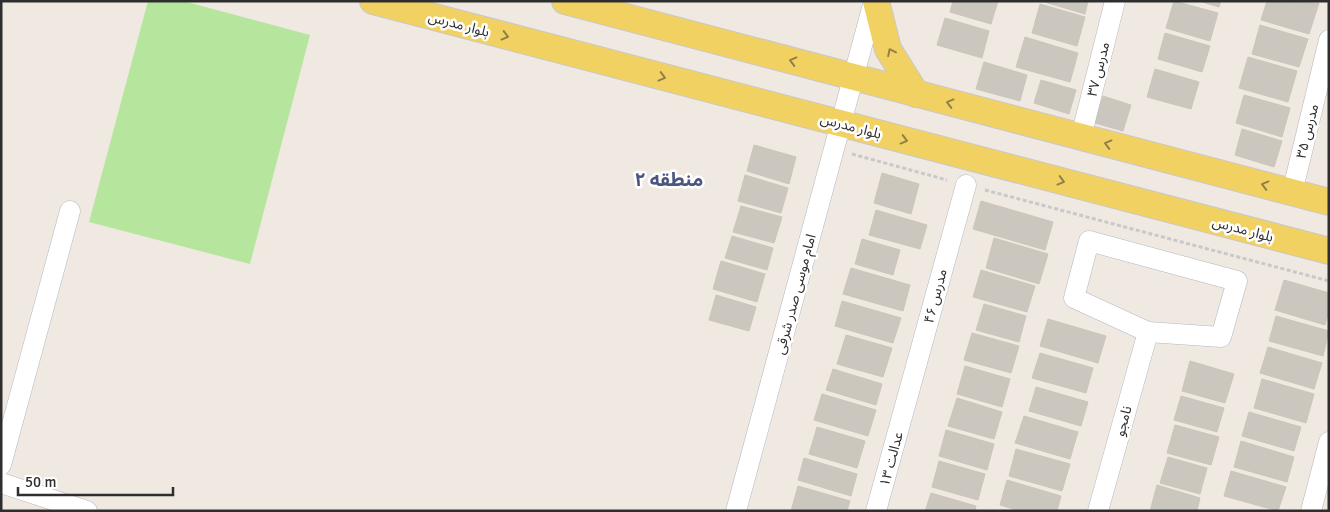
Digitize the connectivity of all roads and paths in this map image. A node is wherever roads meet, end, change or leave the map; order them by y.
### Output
1 (373, 1) edge
2 (565, 1) edge
3 (875, 1) edge
4 (1115, 1) edge
5 (1329, 40) edge
6 (854, 77) junction
7 (916, 94) junction
8 (841, 124) junction
9 (1081, 137) junction
10 (834, 150) junction
11 (966, 185) junction
12 (1292, 192) junction
13 (1329, 202) edge
14 (70, 211) dead end
15 (1329, 251) edge
16 (1329, 281) edge
17 (1148, 332) junction
18 (905, 408) joint
19 (1329, 442) edge
20 (1, 465) edge
21 (1, 483) edge
22 (87, 511) edge
23 (736, 511) edge
24 (876, 511) edge
25 (1098, 511) edge
26 (1311, 511) edge

1 -> 8 main road, بلوار مدرس
6 -> 2 main road
3 - 6 street, امام موسی صدر شرقی
7 -> 3 main road
4 - 9 street, مدرس ۳۷
5 - 12 street, مدرس ۳۵
6 - 7 main road
6 - 8 street, امام موسی صدر شرقی
9 -> 7 main road
8 - 10 street, امام موسی صدر شرقی
8 -> 15 main road, بلوار مدرس
12 -> 9 main road
10 - 11 path
10 - 23 street, امام موسی صدر شرقی
11 - 16 path
11 - 18 street, مدرس ۴۶
12 - 13 main road
14 - 20 street
17 - 17 street
17 - 25 street, نامجو
18 - 24 street, عدالت ۱۳
19 - 26 street
21 - 22 street

